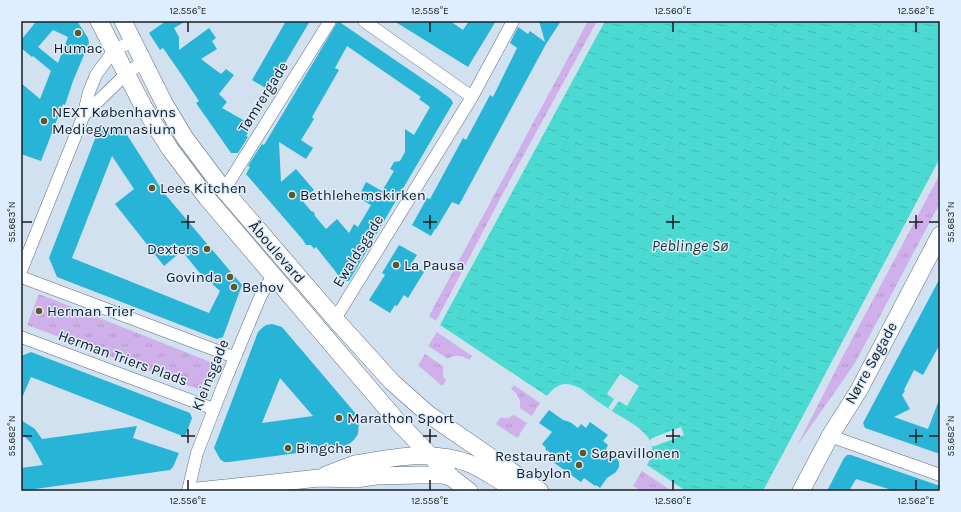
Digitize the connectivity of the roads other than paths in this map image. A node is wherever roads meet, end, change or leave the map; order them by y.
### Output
1 (99, 21) edge
2 (124, 21) edge
3 (330, 21) edge
4 (364, 21) edge
5 (513, 21) edge
6 (133, 41) junction
7 (114, 50) junction
8 (143, 62) junction
9 (126, 74) junction
10 (472, 97) junction
11 (83, 117) junction
12 (224, 190) junction
13 (940, 235) edge
14 (21, 271) edge
15 (273, 276) junction
16 (21, 277) edge
17 (335, 319) junction
18 (21, 337) edge
19 (234, 357) junction
20 (214, 409) junction
21 (830, 436) junction
22 (430, 456) junction
23 (940, 475) edge
24 (319, 478) junction
25 (452, 478) junction
26 (266, 487) edge
27 (801, 490) edge
28 (188, 491) edge
29 (197, 491) edge
30 (469, 491) edge
31 (519, 491) edge
32 (540, 491) edge

1 - 7 street, Åboulevard
2 - 6 street, Åboulevard
3 - 12 street, Tømrergade
4 - 10 street
5 - 10 street, Ewaldsgade
6 - 7 street
6 - 8 street, Åboulevard
7 - 9 street, Åboulevard
7 - 11 street
8 - 9 street
8 - 12 street, Åboulevard
9 - 11 street
9 - 15 street, Åboulevard
10 - 17 street, Ewaldsgade
11 - 14 street
12 - 17 street, Åboulevard
13 - 21 street, Nørre Søgade
15 - 19 street, Kleinsgade
15 - 22 street, Åboulevard
16 - 19 street
17 - 32 street, Åboulevard
18 - 20 street, Herman Triers Plads
19 - 20 street, Kleinsgade
20 - 28 street, Kleinsgade
21 - 23 street
21 - 27 street, Nørre Søgade
22 - 24 street
22 - 25 street, Åboulevard
22 - 31 street
24 - 25 street
24 - 26 street
25 - 30 street, Åboulevard
26 - 29 street

